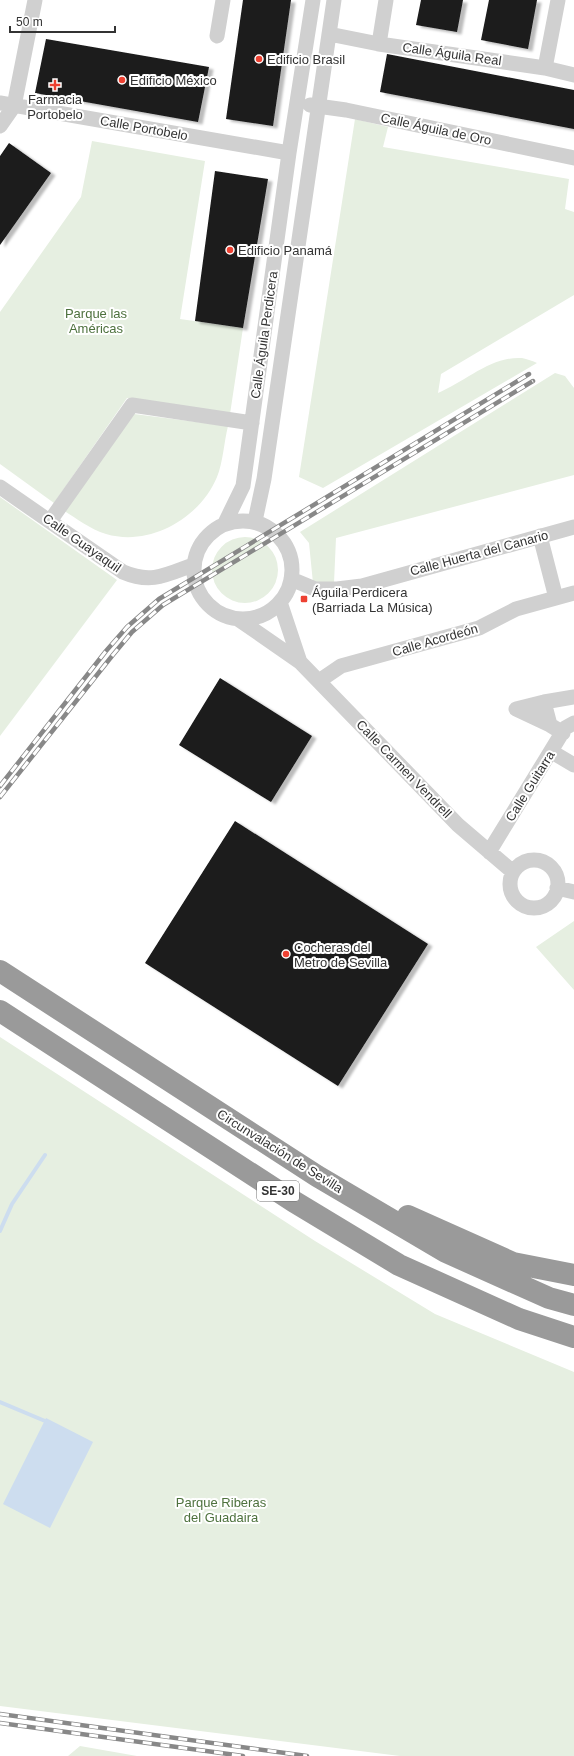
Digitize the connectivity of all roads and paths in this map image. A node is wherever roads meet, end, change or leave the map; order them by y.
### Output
1 (35, 0) edge
2 (223, 0) edge
3 (313, 0) edge
4 (334, 0) edge
5 (386, 0) edge
6 (558, 0) edge
7 (329, 34) junction
8 (217, 36) dead end
9 (379, 44) junction
10 (545, 68) junction
11 (573, 70) edge
12 (297, 103) junction
13 (7, 105) edge
14 (319, 106) junction
15 (0, 126) edge
16 (289, 153) junction
17 (574, 158) edge
18 (252, 423) junction
19 (0, 486) edge
20 (50, 521) junction
21 (254, 521) junction
22 (225, 523) junction
23 (574, 527) edge
24 (540, 536) junction
25 (193, 566) junction
26 (291, 579) junction
27 (574, 593) edge
28 (556, 598) junction
29 (280, 602) junction
30 (238, 619) junction
31 (300, 662) junction
32 (319, 682) junction
33 (574, 697) edge
34 (544, 702) junction
35 (562, 727) edge
36 (552, 752) junction
37 (574, 765) edge
38 (489, 852) junction
39 (513, 872) junction
40 (557, 888) junction
41 (574, 892) edge
42 (0, 971) edge
43 (0, 1011) edge
44 (318, 1176) junction
45 (574, 1275) edge
46 (574, 1305) edge
47 (574, 1337) edge

1 - 13 street
2 - 8 street
3 - 12 street, Calle Águila Perdicera
4 - 7 street, Calle Águila Perdicera
5 - 9 street
6 - 10 street
7 - 9 street, Calle Águila Real
7 - 14 street, Calle Águila Perdicera
9 - 10 street, Calle Águila Real
10 - 11 street, Calle Águila Real
12 - 14 street, Calle Águila de Oro
12 - 16 street, Calle Águila Perdicera
13 - 15 street
13 - 16 street, Calle Portobelo
14 - 17 street, Calle Águila de Oro
14 - 21 street, Calle Águila Perdicera
16 - 18 street, Calle Águila Perdicera
18 - 20 street
18 - 22 street, Calle Águila Perdicera
19 - 20 street, Calle Guayaquil
20 - 25 street, Calle Guayaquil
21 - 22 street
21 - 26 street
22 - 25 street
23 - 24 street, Calle Huerta del Canario
24 - 26 street, Calle Huerta del Canario
24 - 28 street
25 - 30 street
26 - 29 street
27 - 28 street, Calle Acordeón
28 - 32 street, Calle Acordeón
29 - 30 street
29 - 31 street, Calle Carmen Vendrell
30 - 31 street, Calle Carmen Vendrell
31 - 32 street, Calle Carmen Vendrell
32 - 38 street, Calle Carmen Vendrell
33 - 34 street
34 - 35 street
34 - 35 street
35 - 36 street, Calle Guitarra
36 - 37 street
36 - 38 street, Calle Guitarra
38 - 39 street, Calle Carmen Vendrell
39 - 40 street
39 - 40 street
40 - 41 street
42 - 44 highway, Circunvalación de Sevilla / SE-30
43 - 47 highway, SE-30
44 - 45 highway
44 - 46 highway, Circunvalación de Sevilla / SE-30

